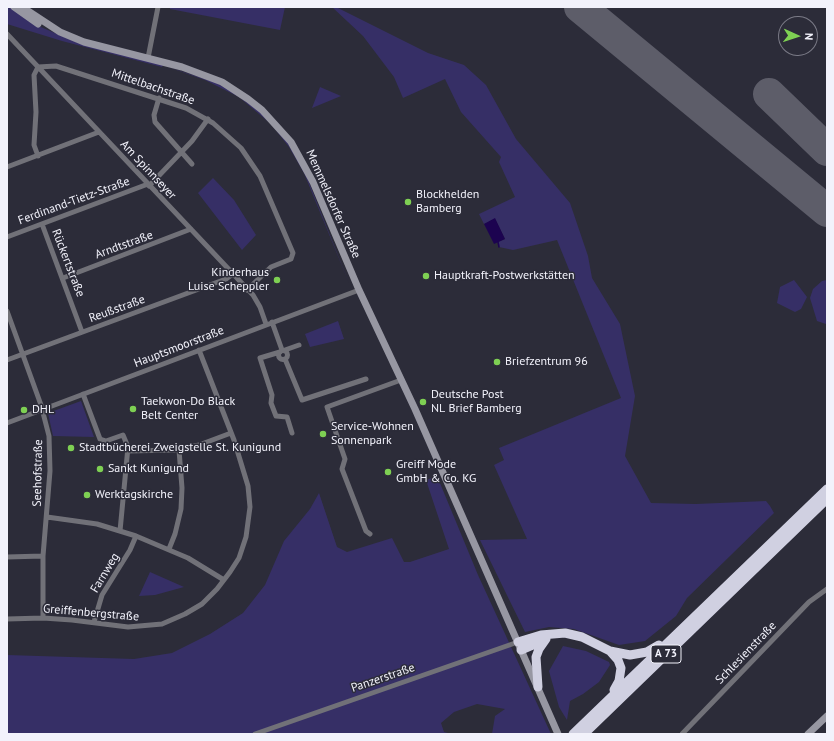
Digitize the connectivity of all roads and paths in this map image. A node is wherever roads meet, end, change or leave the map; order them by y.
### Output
1 (14, 7) edge
2 (22, 7) edge
3 (158, 7) edge
4 (60, 32) junction
5 (7, 34) edge
6 (148, 58) junction
7 (38, 67) junction
8 (159, 98) junction
9 (208, 119) junction
10 (98, 132) junction
11 (182, 153) junction
12 (38, 156) junction
13 (192, 164) dead end
14 (7, 167) edge
15 (148, 185) junction
16 (42, 224) junction
17 (191, 230) junction
18 (7, 237) edge
19 (233, 274) junction
20 (63, 278) junction
21 (247, 290) junction
22 (359, 290) junction
23 (7, 311) edge
24 (272, 322) junction
25 (266, 324) junction
26 (82, 332) junction
27 (299, 345) dead end
28 (199, 350) junction
29 (282, 351) junction
30 (23, 354) junction
31 (7, 360) edge
32 (366, 379) dead end
33 (401, 380) junction
34 (83, 394) junction
35 (43, 411) junction
36 (7, 423) edge
37 (292, 432) dead end
38 (231, 433) junction
39 (179, 450) junction
40 (128, 451) junction
41 (827, 488) edge
42 (827, 499) edge
43 (47, 517) junction
44 (120, 531) junction
45 (370, 534) dead end
46 (136, 536) junction
47 (169, 549) junction
48 (43, 556) junction
49 (7, 557) edge
50 (224, 580) junction
51 (827, 589) edge
52 (43, 618) junction
53 (7, 619) edge
54 (94, 622) junction
55 (558, 633) junction
56 (672, 637) junction
57 (546, 639) junction
58 (520, 646) junction
59 (610, 651) junction
60 (538, 687) junction
61 (610, 698) junction
62 (827, 716) edge
63 (557, 732) edge
64 (255, 734) edge
65 (573, 734) edge
66 (584, 734) edge
67 (682, 734) edge
68 (808, 734) edge

1 - 4 main road, Memmelsdorfer Straße
2 - 4 main road, Memmelsdorfer Straße
3 - 6 street
4 - 6 main road, Memmelsdorfer Straße
5 - 7 street, Am Spinnseyer
6 - 22 main road, Memmelsdorfer Straße
7 - 8 street, Mittelbachstraße
7 - 10 street, Am Spinnseyer
7 - 12 street
8 - 9 street, Mittelbachstraße
8 - 11 street
9 - 11 street
9 - 21 street, Mittelbachstraße
10 - 12 street
10 - 15 street, Am Spinnseyer
11 - 13 street
11 - 15 street
12 - 14 street
15 - 16 street, Ferdinand-Tietz-Straße
15 - 17 street, Am Spinnseyer
16 - 18 street, Ferdinand-Tietz-Straße
16 - 20 street, Rückertstraße
17 - 19 street, Am Spinnseyer
17 - 20 street, Arndtstraße
19 - 21 street, Am Spinnseyer
19 - 26 street, Reußstraße
20 - 26 street, Rückertstraße
21 - 25 street, Am Spinnseyer
22 - 24 street, Hauptsmoorstraße
22 - 33 main road, Memmelsdorfer Straße
23 - 30 street, Seehofstraße
24 - 25 street, Hauptsmoorstraße
24 - 29 street
25 - 28 street, Hauptsmoorstraße
26 - 30 street, Reußstraße
27 - 29 street
28 - 34 street, Hauptsmoorstraße
28 - 38 street, Greiffenbergstraße
29 - 32 street
29 - 37 street
30 - 31 street, Reußstraße
30 - 35 street, Seehofstraße
33 - 45 street
33 - 58 main road, Memmelsdorfer Straße
34 - 35 street, Hauptsmoorstraße
34 - 40 street
35 - 36 street, Hauptsmoorstraße
35 - 43 street, Seehofstraße
38 - 39 street
38 - 50 street, Greiffenbergstraße
39 - 40 street
39 - 47 street
40 - 44 street
41 - 56 highway, A 73
42 - 66 highway, A 73
43 - 44 street
43 - 48 street, Seehofstraße
44 - 46 street
46 - 47 street
46 - 54 street, Farnweg
47 - 50 street
48 - 49 street
48 - 52 street, Seehofstraße
50 - 54 street, Greiffenbergstraße
51 - 67 street, Schlesienstraße
52 - 53 street, Greiffenbergstraße
52 - 54 street, Greiffenbergstraße
55 - 57 highway
55 - 58 highway
55 - 59 highway
56 - 59 highway
56 - 61 highway, A 73
57 - 58 highway
57 - 60 highway
58 - 60 main road, Memmelsdorfer Straße
58 - 64 street, Panzerstraße
59 - 61 highway
60 - 63 main road, Memmelsdorfer Straße
61 - 65 highway, A 73
62 - 68 main road

